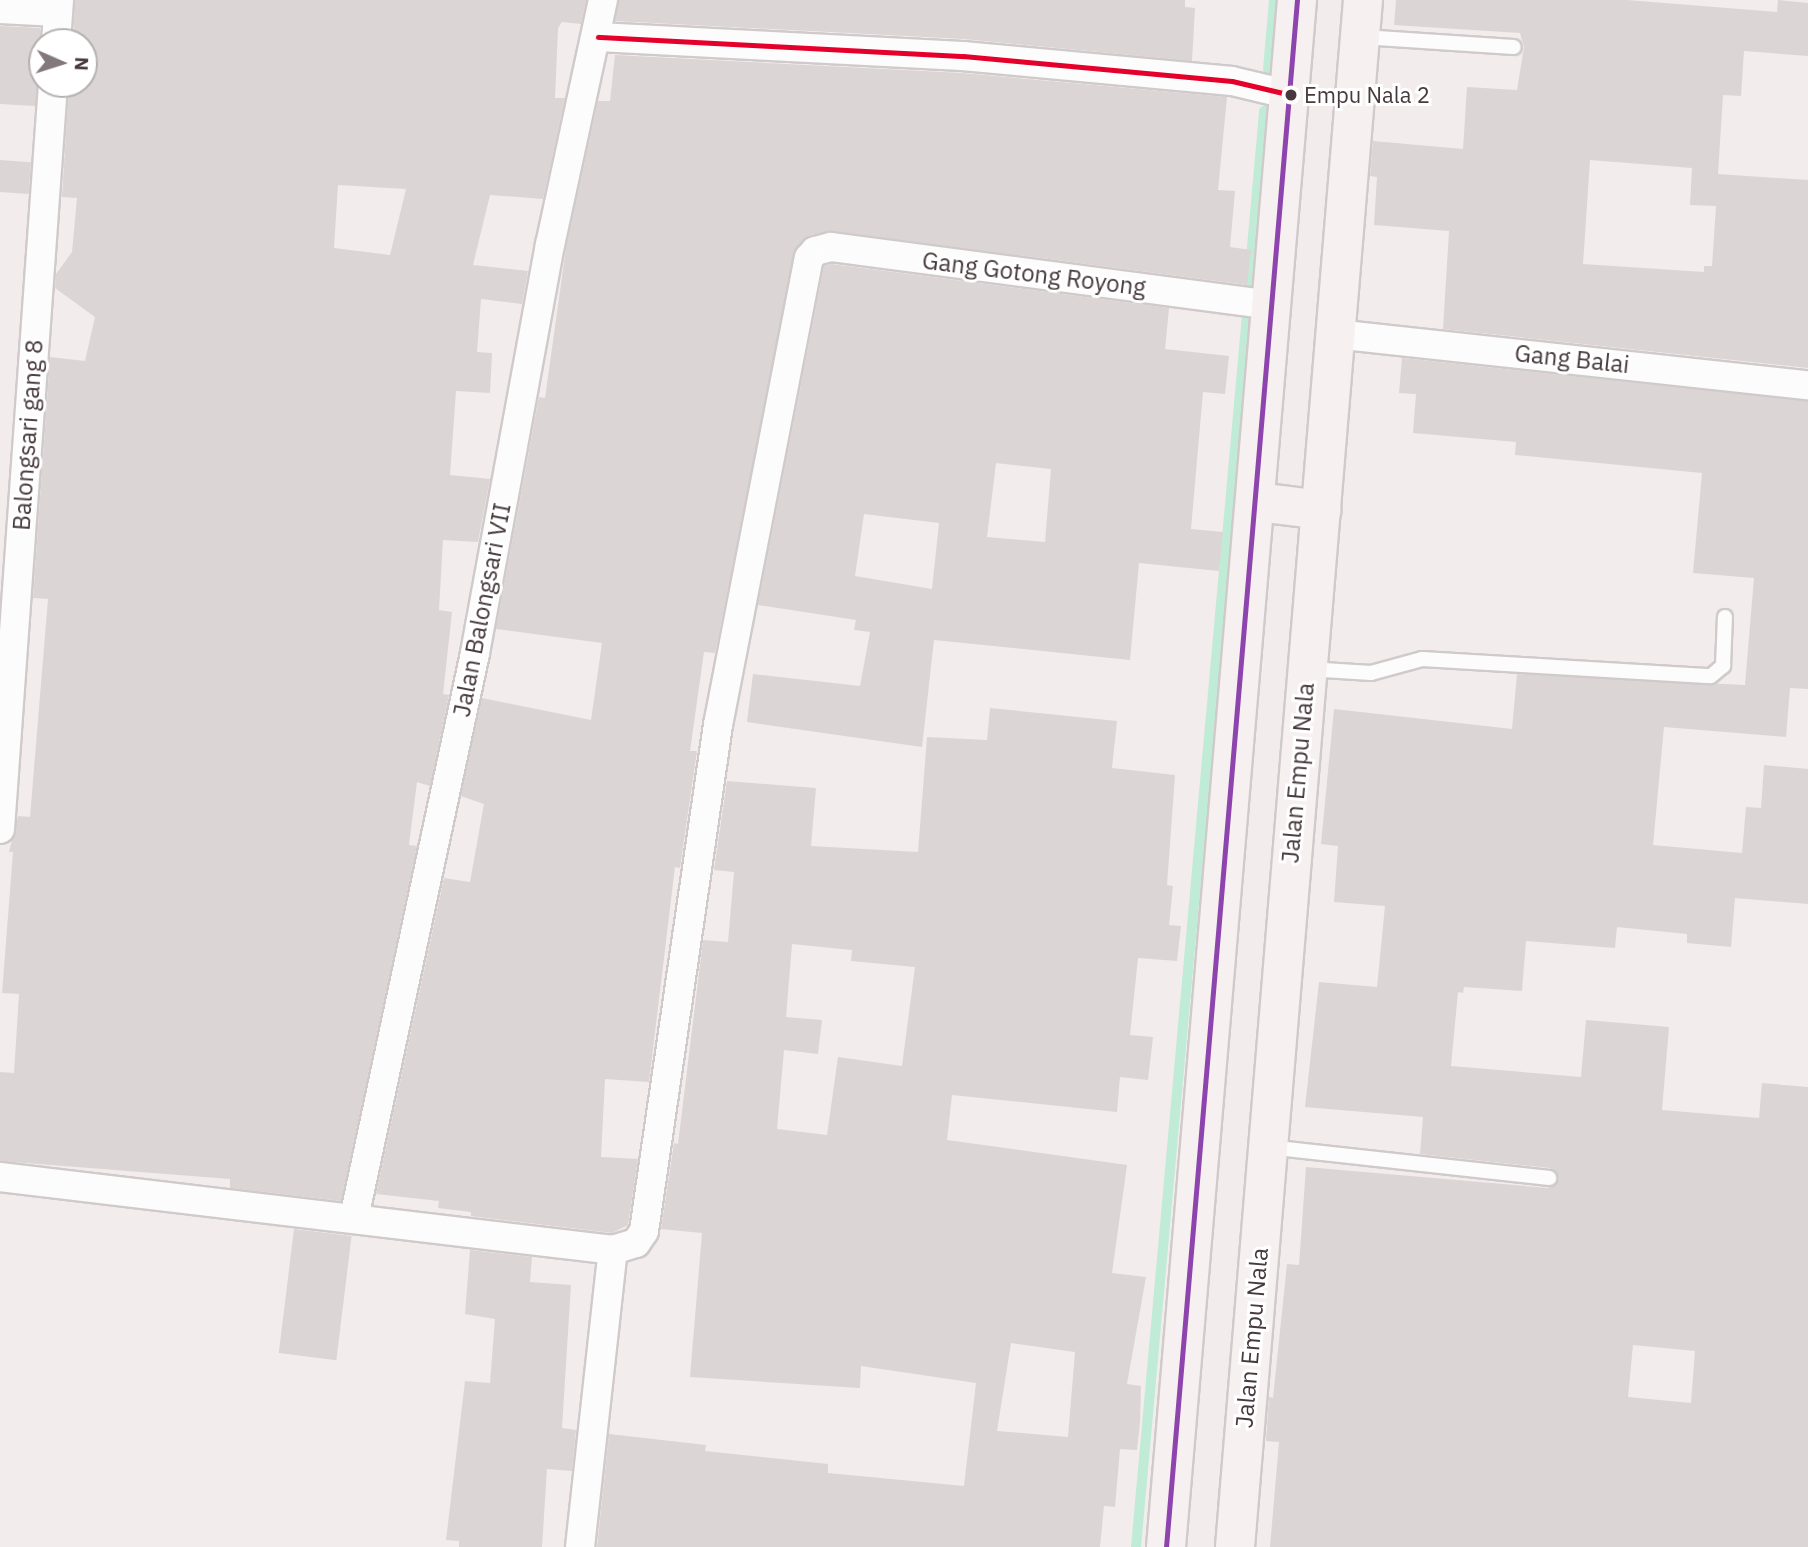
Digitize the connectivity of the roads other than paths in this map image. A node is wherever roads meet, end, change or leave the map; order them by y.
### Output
1 (603, 0) edge
2 (1297, 0) edge
3 (59, 6) edge
4 (0, 9) edge
5 (1362, 18) edge
6 (57, 28) edge
7 (597, 37) junction
8 (1514, 47) dead end
9 (1291, 94) junction
10 (52, 98) edge
11 (1264, 304) junction
12 (1335, 334) junction
13 (1808, 384) edge
14 (1257, 502) junction
15 (1322, 510) junction
16 (1725, 617) dead end
17 (1307, 669) junction
18 (0, 829) edge
19 (1267, 1146) junction
20 (0, 1177) edge
21 (1549, 1178) dead end
22 (354, 1218) junction
23 (613, 1250) junction
24 (580, 1547) edge
25 (1166, 1547) edge
26 (1235, 1547) edge

1 - 7 street, Jalan Balongsari VII
2 - 9 main road
3 - 4 street
3 - 6 street
5 - 8 lane
5 - 12 main road, Jalan Empu Nala
7 - 9 street
7 - 22 street, Jalan Balongsari VII
9 - 11 main road
10 - 18 street, Balongsari gang 8
11 - 14 main road
11 - 23 street, Gang Gotong Royong
12 - 13 street, Gang Balai
12 - 15 main road, Jalan Empu Nala
14 - 15 main road
14 - 25 main road
15 - 17 main road, Jalan Empu Nala
16 - 17 lane
17 - 19 main road, Jalan Empu Nala
19 - 21 lane
19 - 26 main road, Jalan Empu Nala
20 - 22 street
22 - 23 street
23 - 24 street

